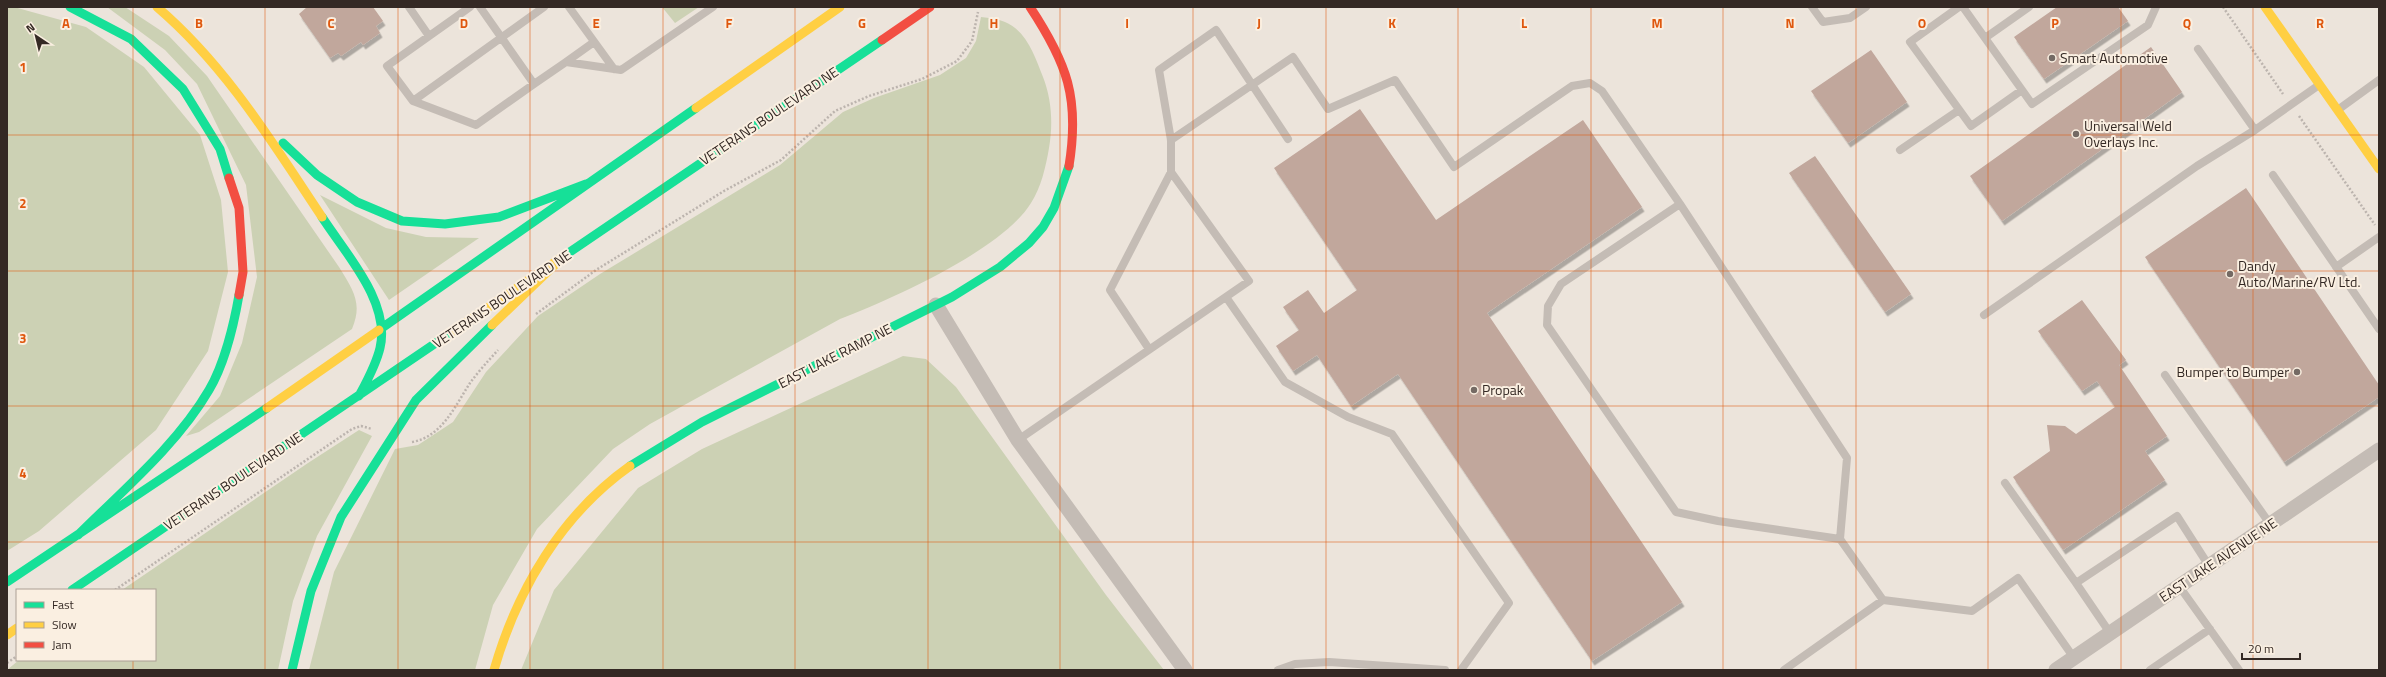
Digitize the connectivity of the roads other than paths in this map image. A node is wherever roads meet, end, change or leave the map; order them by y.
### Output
1 (70, 7) edge
2 (157, 7) edge
3 (409, 7) edge
4 (470, 7) edge
5 (480, 7) edge
6 (544, 7) edge
7 (569, 7) edge
8 (713, 7) edge
9 (840, 7) edge
10 (930, 7) edge
11 (1030, 7) edge
12 (1812, 7) edge
13 (1866, 7) edge
14 (1959, 7) edge
15 (1964, 7) edge
16 (2030, 7) edge
17 (2156, 7) edge
18 (2265, 7) edge
19 (429, 36) junction
20 (501, 38) junction
21 (1985, 38) junction
22 (594, 42) junction
23 (2198, 49) dead end
24 (566, 62) junction
25 (614, 69) junction
26 (2379, 80) edge
27 (534, 84) junction
28 (2319, 84) junction
29 (1252, 85) junction
30 (2022, 90) junction
31 (413, 101) junction
32 (246, 103) junction
33 (1959, 110) junction
34 (2337, 110) junction
35 (2255, 130) junction
36 (1288, 139) dead end
37 (1170, 140) junction
38 (1900, 150) dead end
39 (2379, 169) edge
40 (1171, 172) junction
41 (2273, 175) dead end
42 (586, 184) junction
43 (1680, 204) junction
44 (2379, 237) edge
45 (562, 258) junction
46 (2336, 267) junction
47 (1226, 297) junction
48 (936, 305) junction
49 (1984, 315) dead end
50 (383, 327) junction
51 (2379, 329) edge
52 (1149, 349) junction
53 (2165, 375) dead end
54 (359, 396) junction
55 (1018, 440) junction
56 (2379, 450) edge
57 (2005, 483) dead end
58 (2270, 524) junction
59 (78, 535) junction
60 (1840, 539) junction
61 (2209, 566) junction
62 (7, 582) edge
63 (2076, 583) junction
64 (2179, 586) junction
65 (73, 589) edge
66 (1883, 600) junction
67 (16, 629) edge
68 (2210, 629) junction
69 (2110, 633) junction
70 (7, 635) edge
71 (2074, 658) junction
72 (292, 670) edge
73 (494, 670) edge
74 (1185, 670) edge
75 (1278, 670) edge
76 (1445, 670) edge
77 (1461, 670) edge
78 (1784, 670) edge
79 (2056, 670) edge
80 (2150, 670) edge
81 (2239, 670) edge

1 - 59 main road
2 - 32 main road
3 - 19 lane
4 - 19 lane
5 - 20 lane
6 - 20 lane
7 - 22 lane
8 - 25 lane
9 - 42 main road
10 - 45 main road, VETERANS BOULEVARD NE
11 - 48 main road, EAST LAKE RAMP NE
12 - 13 lane
14 - 33 lane
15 - 21 lane
16 - 21 lane
17 - 30 lane
18 - 28 main road
19 - 31 lane
20 - 27 lane
20 - 31 lane
21 - 30 lane
22 - 24 lane
22 - 25 lane
23 - 35 lane
24 - 25 lane
24 - 27 lane
26 - 34 lane
27 - 31 lane
28 - 34 main road
28 - 35 lane
29 - 36 lane
29 - 37 lane
29 - 37 lane
29 - 43 lane
30 - 33 lane
32 - 42 main road
32 - 50 main road
33 - 38 lane
34 - 39 main road
35 - 49 lane
37 - 40 lane
40 - 47 lane
40 - 52 lane
41 - 46 lane
42 - 50 main road
43 - 60 lane
43 - 60 lane
44 - 46 lane
45 - 54 main road, VETERANS BOULEVARD NE
45 - 72 main road
46 - 51 lane
47 - 52 lane
47 - 77 lane
48 - 55 street
48 - 73 main road, EAST LAKE RAMP NE
50 - 54 main road
50 - 59 main road
52 - 55 lane
53 - 58 lane
54 - 65 main road, VETERANS BOULEVARD NE
55 - 74 street
56 - 58 street, EAST LAKE AVENUE NE
57 - 63 lane
58 - 61 street, EAST LAKE AVENUE NE
59 - 62 main road
60 - 66 lane
61 - 63 lane
61 - 64 street, EAST LAKE AVENUE NE
63 - 69 lane
64 - 68 lane
64 - 69 street, EAST LAKE AVENUE NE
66 - 71 lane
66 - 78 lane
67 - 70 main road
68 - 80 lane
68 - 81 lane
69 - 71 street, EAST LAKE AVENUE NE
71 - 79 street, EAST LAKE AVENUE NE
75 - 76 lane

